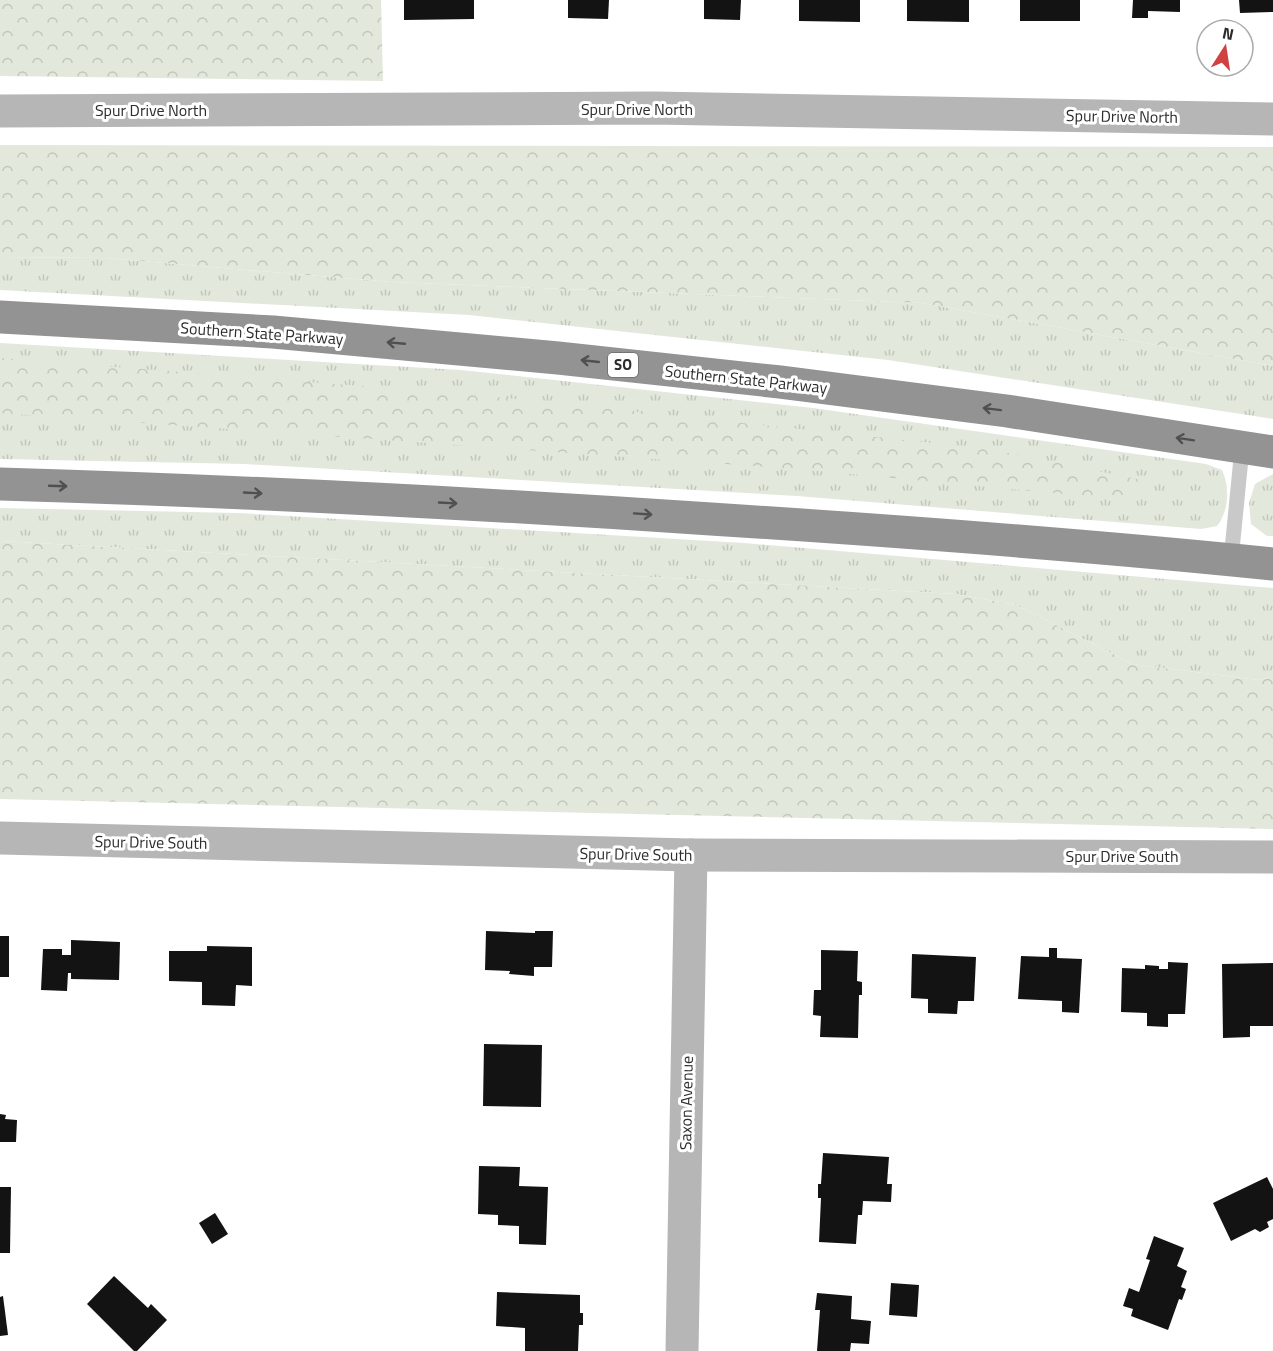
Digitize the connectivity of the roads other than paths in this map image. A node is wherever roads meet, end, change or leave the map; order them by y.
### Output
1 (0, 111) edge
2 (1273, 119) edge
3 (0, 317) edge
4 (1258, 450) edge
5 (0, 484) edge
6 (1232, 560) junction
7 (1273, 564) edge
8 (0, 838) edge
9 (691, 855) junction
10 (1273, 857) edge
11 (682, 1351) edge

1 - 2 street, Spur Drive North
4 -> 3 highway, Southern State Parkway / SO
4 - 6 lane
5 -> 6 highway
6 - 7 highway
8 - 9 street, Spur Drive South
9 - 10 street, Spur Drive South
9 - 11 street, Saxon Avenue

